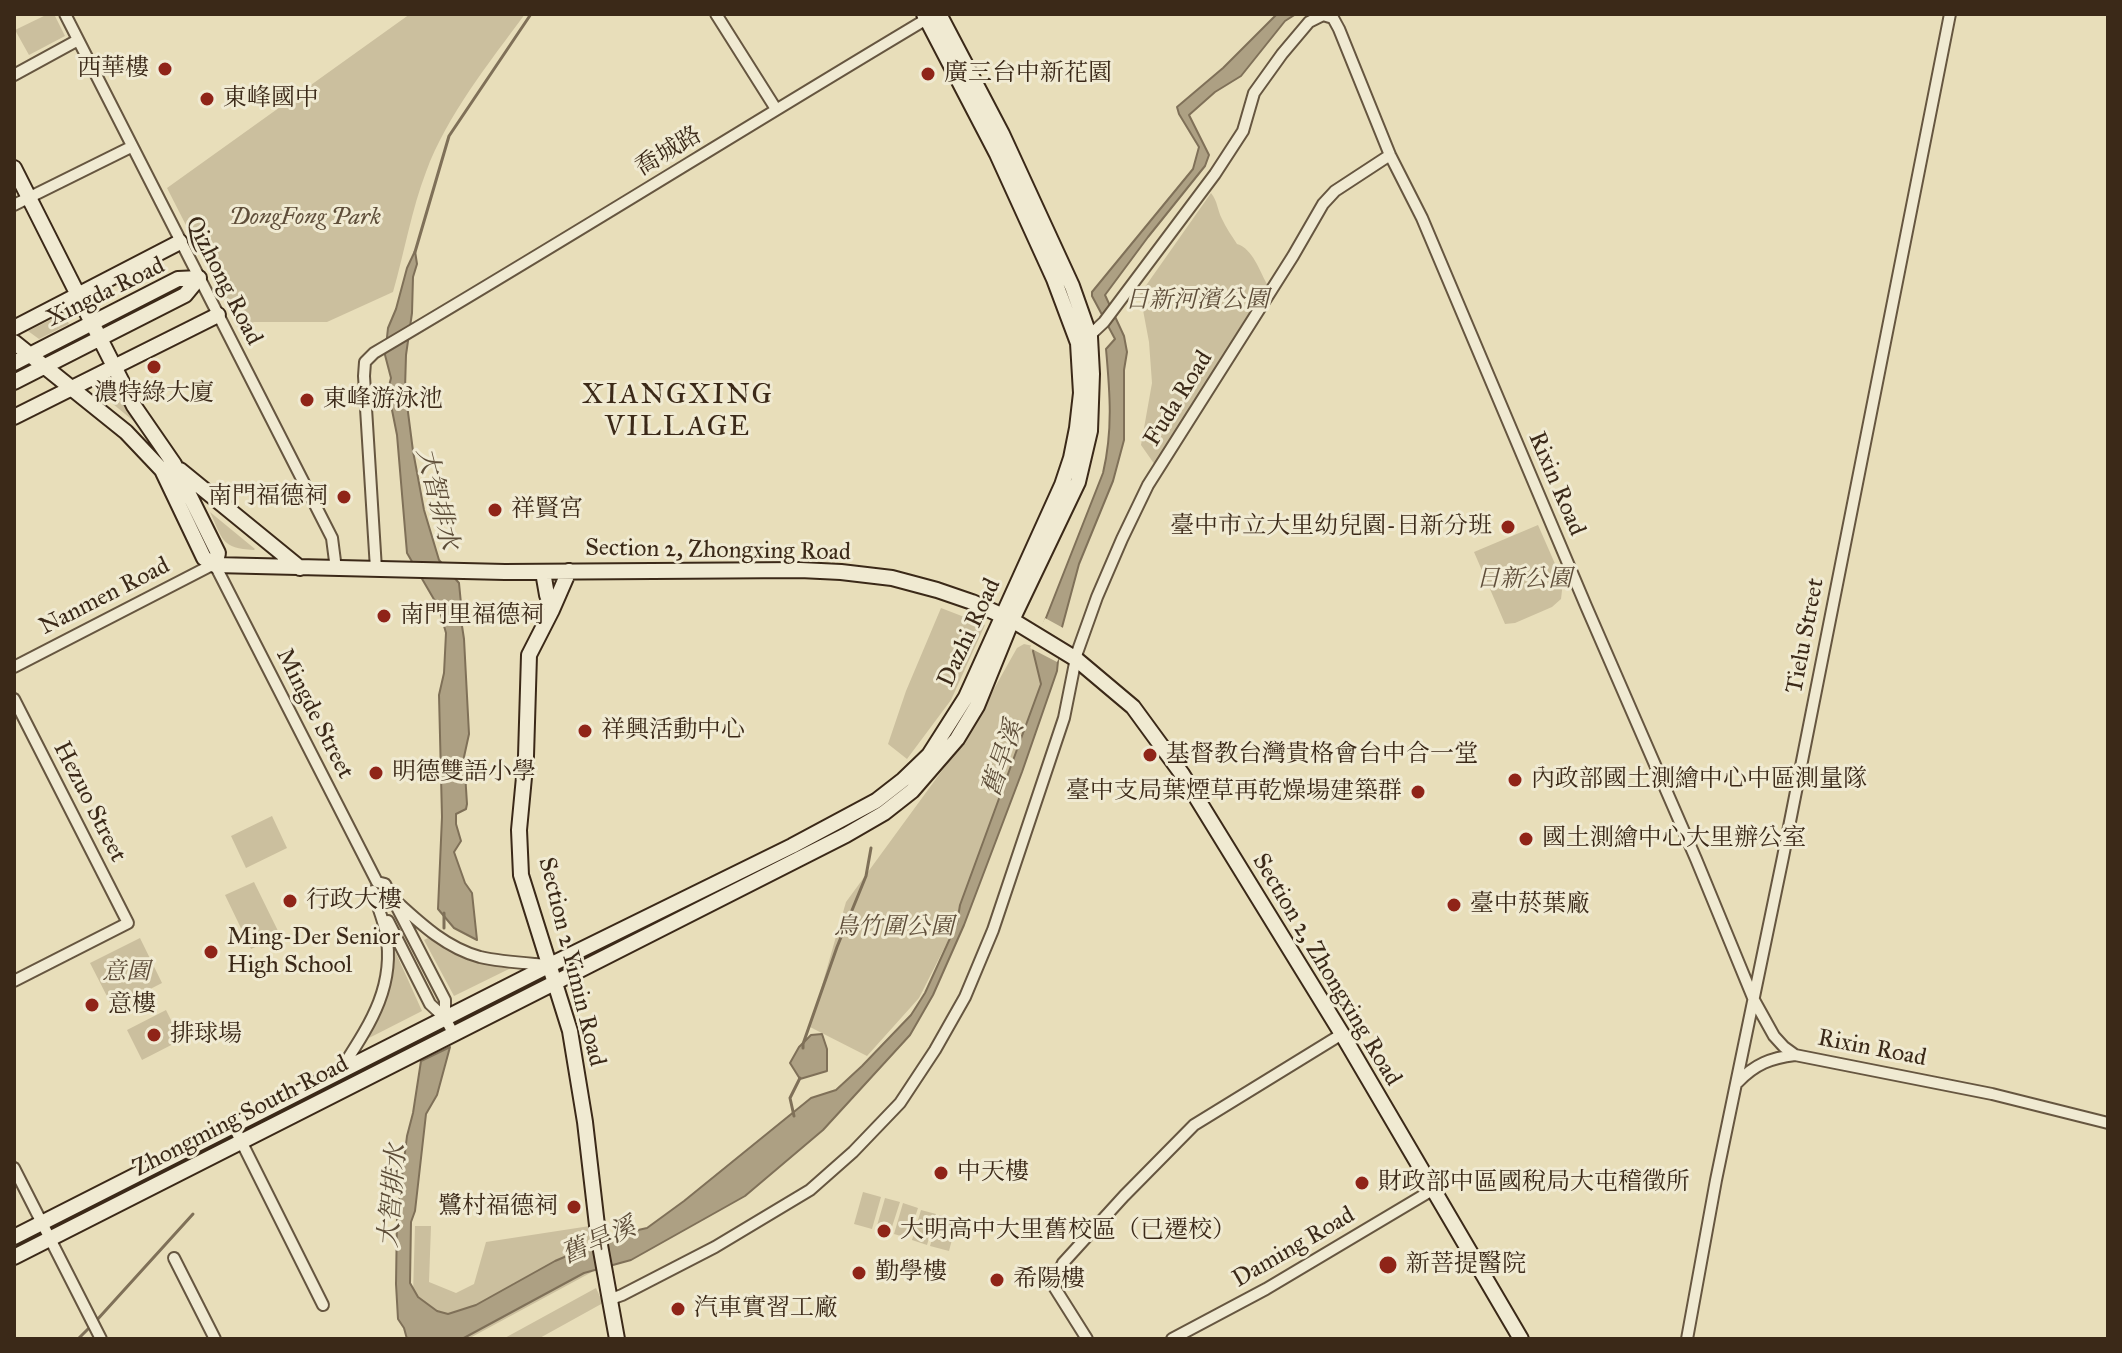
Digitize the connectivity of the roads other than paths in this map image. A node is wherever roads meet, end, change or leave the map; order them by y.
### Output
1 (65, 14) edge
2 (716, 14) edge
3 (1950, 14) edge
4 (931, 15) edge
5 (78, 40) junction
6 (14, 75) edge
7 (776, 109) junction
8 (131, 147) junction
9 (1390, 155) junction
10 (14, 168) edge
11 (29, 197) junction
12 (14, 205) edge
13 (180, 242) junction
14 (199, 278) junction
15 (78, 295) junction
16 (218, 315) junction
17 (92, 323) junction
18 (14, 328) edge
19 (100, 338) junction
20 (1084, 340) junction
21 (14, 342) edge
22 (30, 355) junction
23 (14, 363) edge
24 (45, 366) junction
25 (114, 367) junction
26 (14, 382) edge
27 (73, 388) junction
28 (14, 417) edge
29 (174, 464) junction
30 (215, 565) junction
31 (300, 568) junction
32 (336, 569) junction
33 (381, 570) junction
34 (569, 571) junction
35 (543, 572) junction
36 (552, 610) junction
37 (1007, 618) junction
38 (1076, 659) junction
39 (14, 667) edge
40 (14, 699) edge
41 (375, 887) junction
42 (392, 897) junction
43 (550, 965) junction
44 (14, 981) edge
45 (556, 983) junction
46 (1754, 1000) junction
47 (487, 1016) joint
48 (445, 1018) junction
49 (453, 1033) junction
50 (1342, 1034) junction
51 (1795, 1055) junction
52 (339, 1073) junction
53 (1736, 1083) junction
54 (2108, 1123) edge
55 (234, 1127) junction
56 (242, 1142) junction
57 (14, 1168) edge
58 (1434, 1189) junction
59 (41, 1222) junction
60 (14, 1237) edge
61 (50, 1239) junction
62 (14, 1257) edge
63 (174, 1258) dead end
64 (611, 1299) junction
65 (323, 1305) dead end
66 (101, 1339) edge
67 (215, 1339) edge
68 (617, 1339) edge
69 (1087, 1339) edge
70 (1172, 1339) edge
71 (1521, 1339) edge
72 (1687, 1339) edge

1 - 5 street, Qizhong Road
2 - 7 street
3 - 46 street, Tielu Street
4 - 7 street, 喬城路
4 - 20 street, Dazhi Road
5 - 6 street
5 - 8 street, Qizhong Road
7 - 33 street, 喬城路
8 - 11 street
8 - 13 street, Qizhong Road
9 - 20 street, Rixin Road
9 - 38 street, Fuda Road
9 - 46 street, Rixin Road
10 - 11 street
11 - 12 street
11 - 15 street
13 - 14 street, Qizhong Road
13 - 15 street, Xingda Road
14 - 16 street, Qizhong Road
14 - 17 street, Xingda Road
14 - 19 street, Xingda Road
15 - 17 street
15 - 18 street, Xingda Road
16 - 25 street
16 - 32 street, Qizhong Road
17 - 19 street
17 - 22 street, Xingda Road
19 - 24 street, Xingda Road
19 - 25 street
20 - 37 street, Dazhi Road
21 - 22 street
22 - 23 street, Xingda Road
22 - 24 street
24 - 26 street, Xingda Road
24 - 27 street
25 - 27 street
25 - 29 street
27 - 28 street
27 - 30 street
29 - 30 street
29 - 31 street
30 - 31 street, Section 2, Zhongxing Road
30 - 39 street, Nanmen Road
30 - 41 street, Mingde Street
31 - 32 street, Section 2, Zhongxing Road
32 - 33 street, Section 2, Zhongxing Road
33 - 35 street, Section 2, Zhongxing Road
34 - 35 street, Section 2, Zhongxing Road
34 - 36 street, Section 2 Yimin Road
34 - 37 street, Section 2, Zhongxing Road
35 - 36 street
36 - 43 street, Section 2 Yimin Road
37 - 38 street, Section 2, Zhongxing Road
37 - 43 street, Dazhi Road
37 - 45 street, Dazhi Road
38 - 50 street, Section 2, Zhongxing Road
38 - 64 street, Fuda Road
40 - 44 street, Hezuo Street
41 - 42 street, Mingde Street
41 - 48 street, Mingde Street
41 - 52 street
42 - 43 street
42 - 48 street, Mingde Street
43 - 45 street, Section 2 Yimin Road
43 - 48 street, Dazhi Road
45 - 47 street, Dazhi Road
45 - 64 street, Section 2 Yimin Road
46 - 51 street, Rixin Road
46 - 53 street, Tielu Street
47 - 49 street, Zhongming South Road
48 - 49 street
48 - 52 street, Zhongming South Road
49 - 56 street, Zhongming South Road
50 - 58 street, Section 2, Zhongxing Road
50 - 69 street
51 - 53 street
51 - 54 street, Rixin Road
52 - 55 street, Zhongming South Road
53 - 72 street, Tielu Street
55 - 56 street
55 - 59 street, Zhongming South Road
56 - 61 street, Zhongming South Road
56 - 65 street
57 - 59 street
58 - 70 street, Daming Road
58 - 71 street, Section 2, Zhongxing Road
59 - 60 street, Zhongming South Road
59 - 61 street
61 - 62 street, Zhongming South Road
61 - 66 street
63 - 67 street
64 - 68 street

